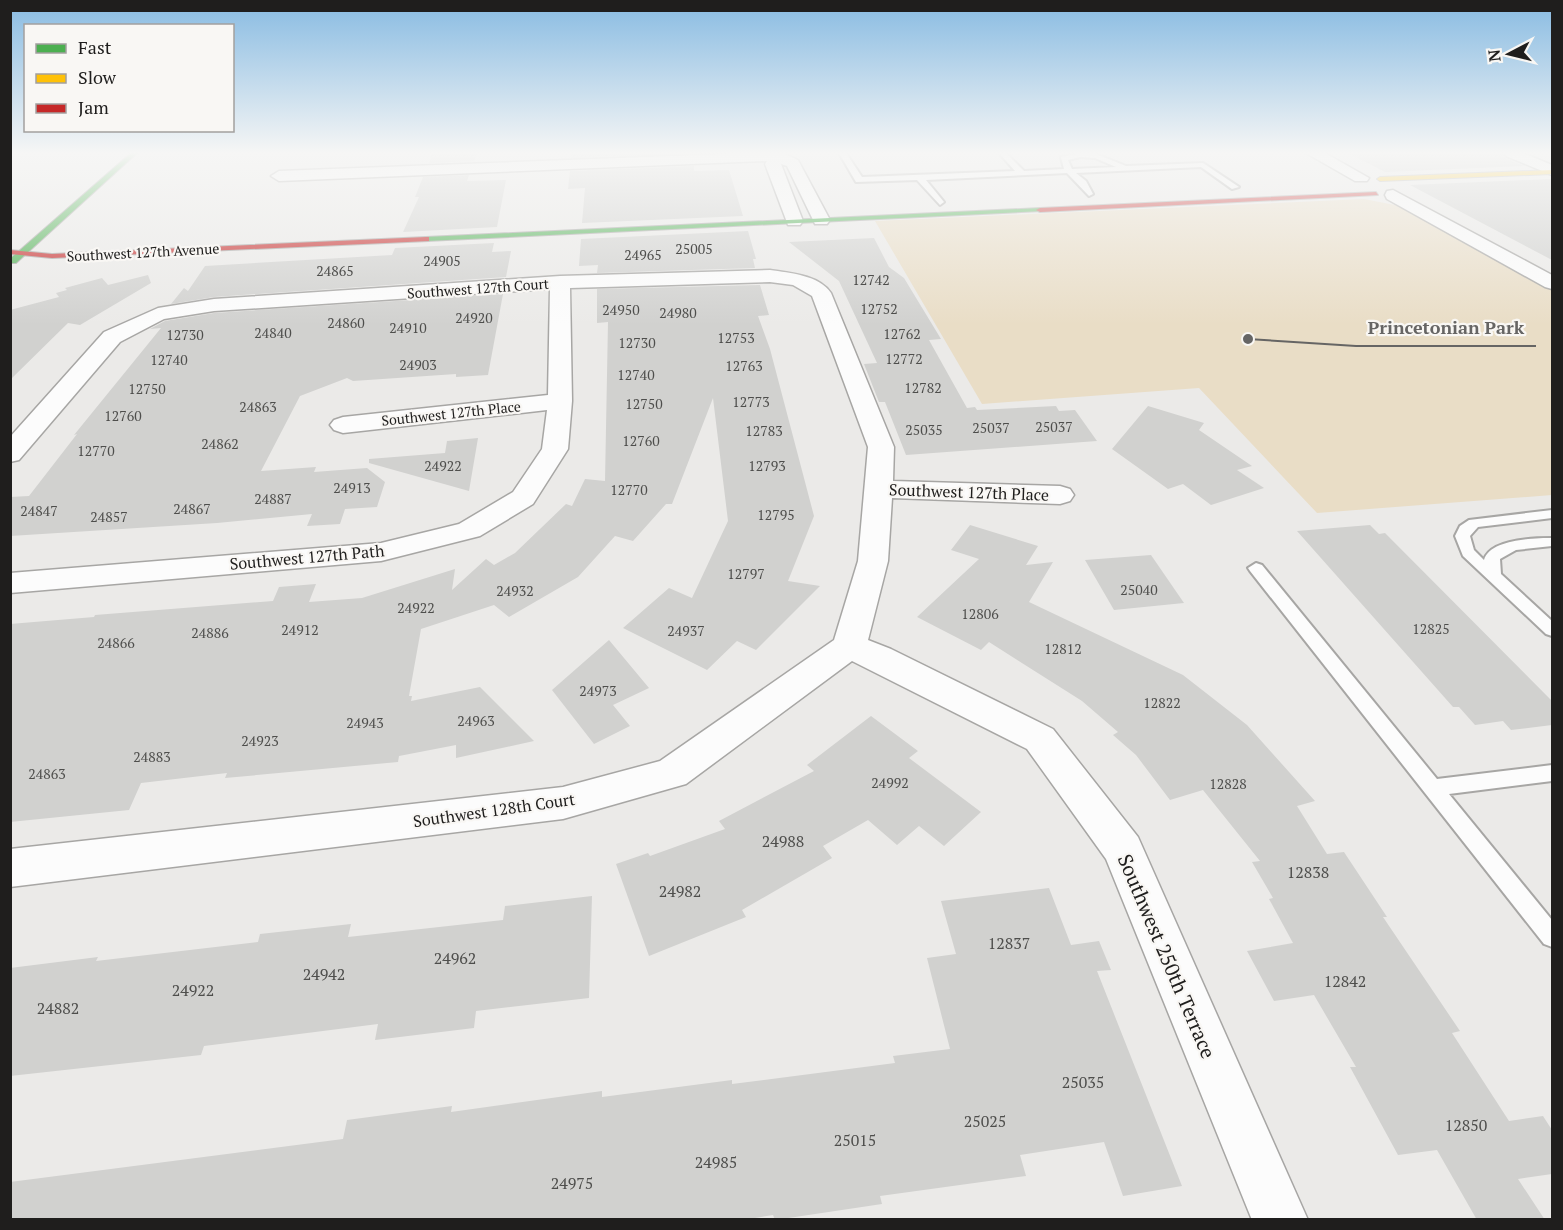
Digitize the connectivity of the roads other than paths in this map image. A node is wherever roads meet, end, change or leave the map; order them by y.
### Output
1 (66, 210) edge
2 (790, 210) edge
3 (816, 210) edge
4 (855, 210) edge
5 (965, 210) edge
6 (1430, 210) edge
7 (818, 214) junction
8 (792, 215) junction
9 (526, 220) dead end
10 (62, 242) dead end
11 (17, 252) edge
12 (10, 263) edge
13 (560, 282) junction
14 (1551, 282) edge
15 (560, 401) junction
16 (343, 425) dead end
17 (10, 453) edge
18 (878, 489) junction
19 (1060, 495) dead end
20 (1552, 514) edge
21 (1552, 542) edge
22 (1256, 568) dead end
23 (1493, 575) junction
24 (10, 583) edge
25 (1552, 630) edge
26 (849, 646) junction
27 (1552, 773) edge
28 (1432, 788) junction
29 (10, 868) edge
30 (1552, 937) edge
31 (1280, 1220) edge

1 - 11 street
2 - 8 street
3 - 7 street
4 - 7 street, Southwest 127th Avenue
5 - 7 street, Southwest 127th Avenue
6 - 14 street
7 - 8 street, Southwest 127th Avenue
8 - 9 street, Southwest 127th Avenue
8 - 11 street, Southwest 127th Avenue
10 - 11 street, Southwest 127th Avenue
11 - 12 street
13 - 15 street, Southwest 127th Path
13 - 17 street, Southwest 127th Court
13 - 18 street, Southwest 127th Court
15 - 16 street, Southwest 127th Place
15 - 24 street, Southwest 127th Path
18 - 19 street, Southwest 127th Place
18 - 26 street
20 - 23 lane
21 - 23 lane
22 - 28 lane
23 - 25 lane
26 - 29 street, Southwest 128th Court
26 - 31 street, Southwest 250th Terrace
27 - 28 lane
28 - 30 lane

